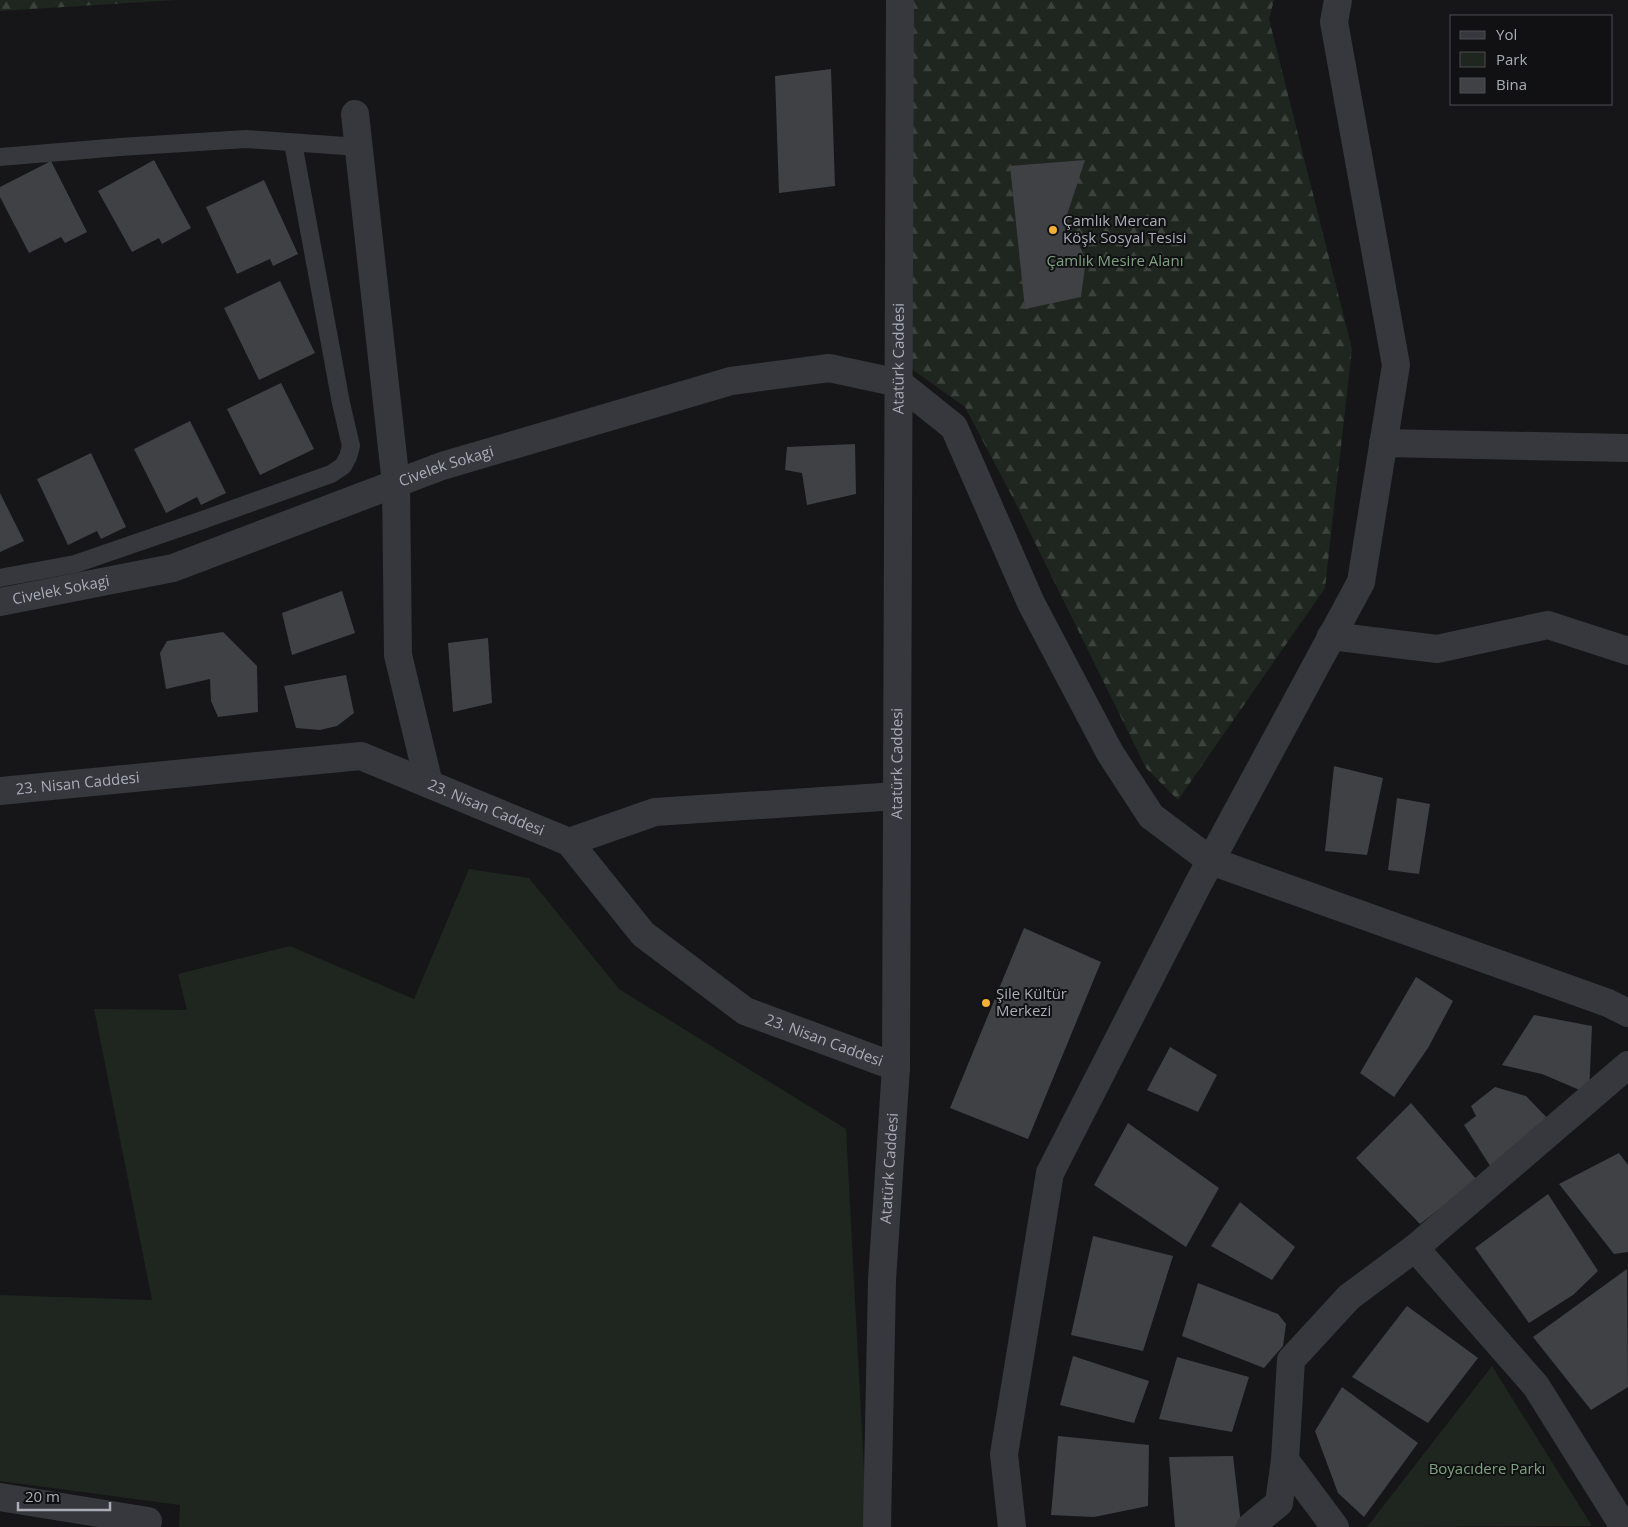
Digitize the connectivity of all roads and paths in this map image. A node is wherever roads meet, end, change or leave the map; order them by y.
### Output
1 (900, 0) edge
2 (1338, 0) edge
3 (355, 114) dead end
4 (293, 143) junction
5 (359, 147) junction
6 (0, 157) edge
7 (899, 383) junction
8 (1383, 443) junction
9 (1628, 448) edge
10 (396, 484) junction
11 (0, 578) edge
12 (0, 602) edge
13 (1331, 636) junction
14 (1628, 651) edge
15 (429, 784) junction
16 (0, 791) edge
17 (897, 796) junction
18 (569, 842) junction
19 (1211, 861) junction
20 (1628, 1013) edge
21 (1628, 1065) edge
22 (896, 1067) junction
23 (1415, 1248) junction
24 (1285, 1460) junction
25 (0, 1497) edge
26 (148, 1521) dead end
27 (877, 1527) edge
28 (1012, 1527) edge
29 (1250, 1527) edge
30 (1335, 1527) edge
31 (1624, 1527) edge

1 - 7 street, Atatürk Caddesi
2 - 8 street
3 - 5 street
4 - 5 lane
4 - 6 lane
4 - 11 lane
5 - 10 street
7 - 10 street, Civelek Sokagi
7 - 17 street, Atatürk Caddesi
7 - 19 street
8 - 9 street
8 - 13 street
10 - 12 street, Civelek Sokagi
10 - 15 street
13 - 14 street
13 - 19 street
15 - 16 street, 23. Nisan Caddesi
15 - 18 street, 23. Nisan Caddesi
17 - 18 street
17 - 22 street, Atatürk Caddesi
18 - 22 street, 23. Nisan Caddesi
19 - 20 street
19 - 28 street
21 - 23 street
22 - 27 street, Atatürk Caddesi
23 - 24 street
23 - 31 street
24 - 29 street
24 - 30 street
25 - 26 street

